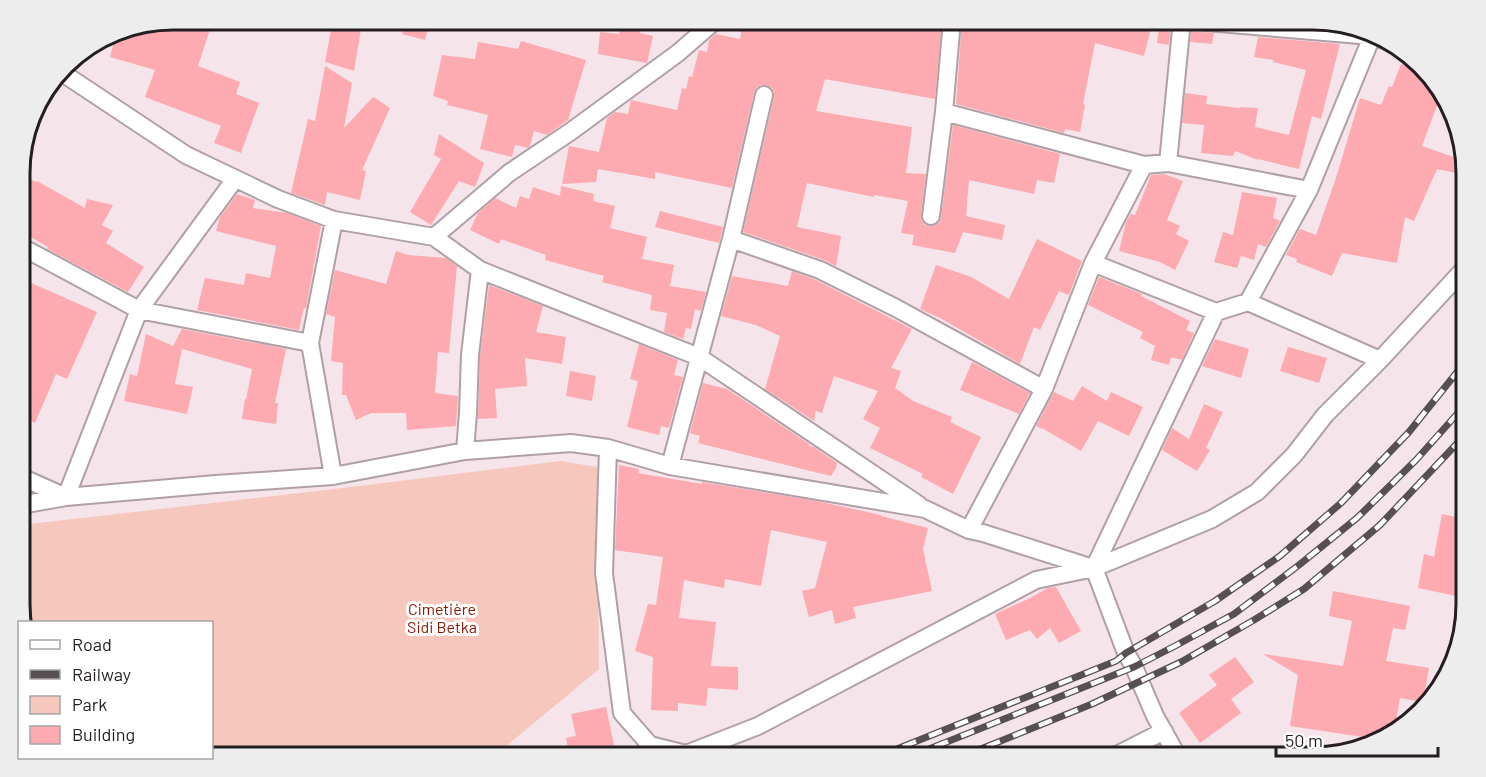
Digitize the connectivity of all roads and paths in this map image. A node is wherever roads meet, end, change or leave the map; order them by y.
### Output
1 (704, 30) edge
2 (951, 30) edge
3 (1182, 30) edge
4 (1298, 30) edge
5 (1346, 34) edge
6 (1375, 44) edge
7 (68, 77) edge
8 (764, 95) dead end
9 (944, 112) junction
10 (1168, 163) junction
11 (1144, 165) junction
12 (235, 178) junction
13 (1309, 190) junction
14 (931, 216) dead end
15 (334, 220) junction
16 (434, 237) junction
17 (732, 239) junction
18 (30, 251) edge
19 (1093, 263) junction
20 (480, 270) junction
21 (1456, 278) edge
22 (1248, 302) junction
23 (139, 310) junction
24 (1216, 312) junction
25 (310, 343) junction
26 (699, 357) junction
27 (1380, 360) junction
28 (1044, 389) junction
29 (608, 448) junction
30 (465, 451) junction
31 (670, 466) junction
32 (333, 476) junction
33 (30, 481) edge
34 (66, 497) junction
35 (30, 503) edge
36 (925, 509) junction
37 (969, 530) junction
38 (1094, 568) junction
39 (1164, 732) junction
40 (645, 747) edge
41 (704, 747) edge
42 (1133, 747) edge
43 (1172, 747) edge

1 - 16 street
2 - 9 street
3 - 10 street
4 - 5 street
6 - 13 street
7 - 12 street
8 - 17 street
9 - 11 street
9 - 14 street
10 - 11 street
10 - 13 street
11 - 19 street
12 - 15 street
12 - 23 street
13 - 22 street
15 - 16 street
15 - 25 street
16 - 20 street
17 - 26 street
17 - 28 street
18 - 23 street
19 - 24 street
19 - 28 street
20 - 26 street
20 - 30 street
21 - 27 street
22 - 24 street
22 - 27 street
23 - 25 street
23 - 34 street
24 - 38 street
25 - 32 street
26 - 31 street
26 - 36 street
27 - 38 street
28 - 37 street
29 - 30 street
29 - 31 street
29 - 40 street
30 - 32 street
31 - 36 street
32 - 34 street
33 - 34 street
34 - 35 street
36 - 37 street
37 - 38 street
38 - 39 street
38 - 41 street
39 - 42 street
39 - 43 street

